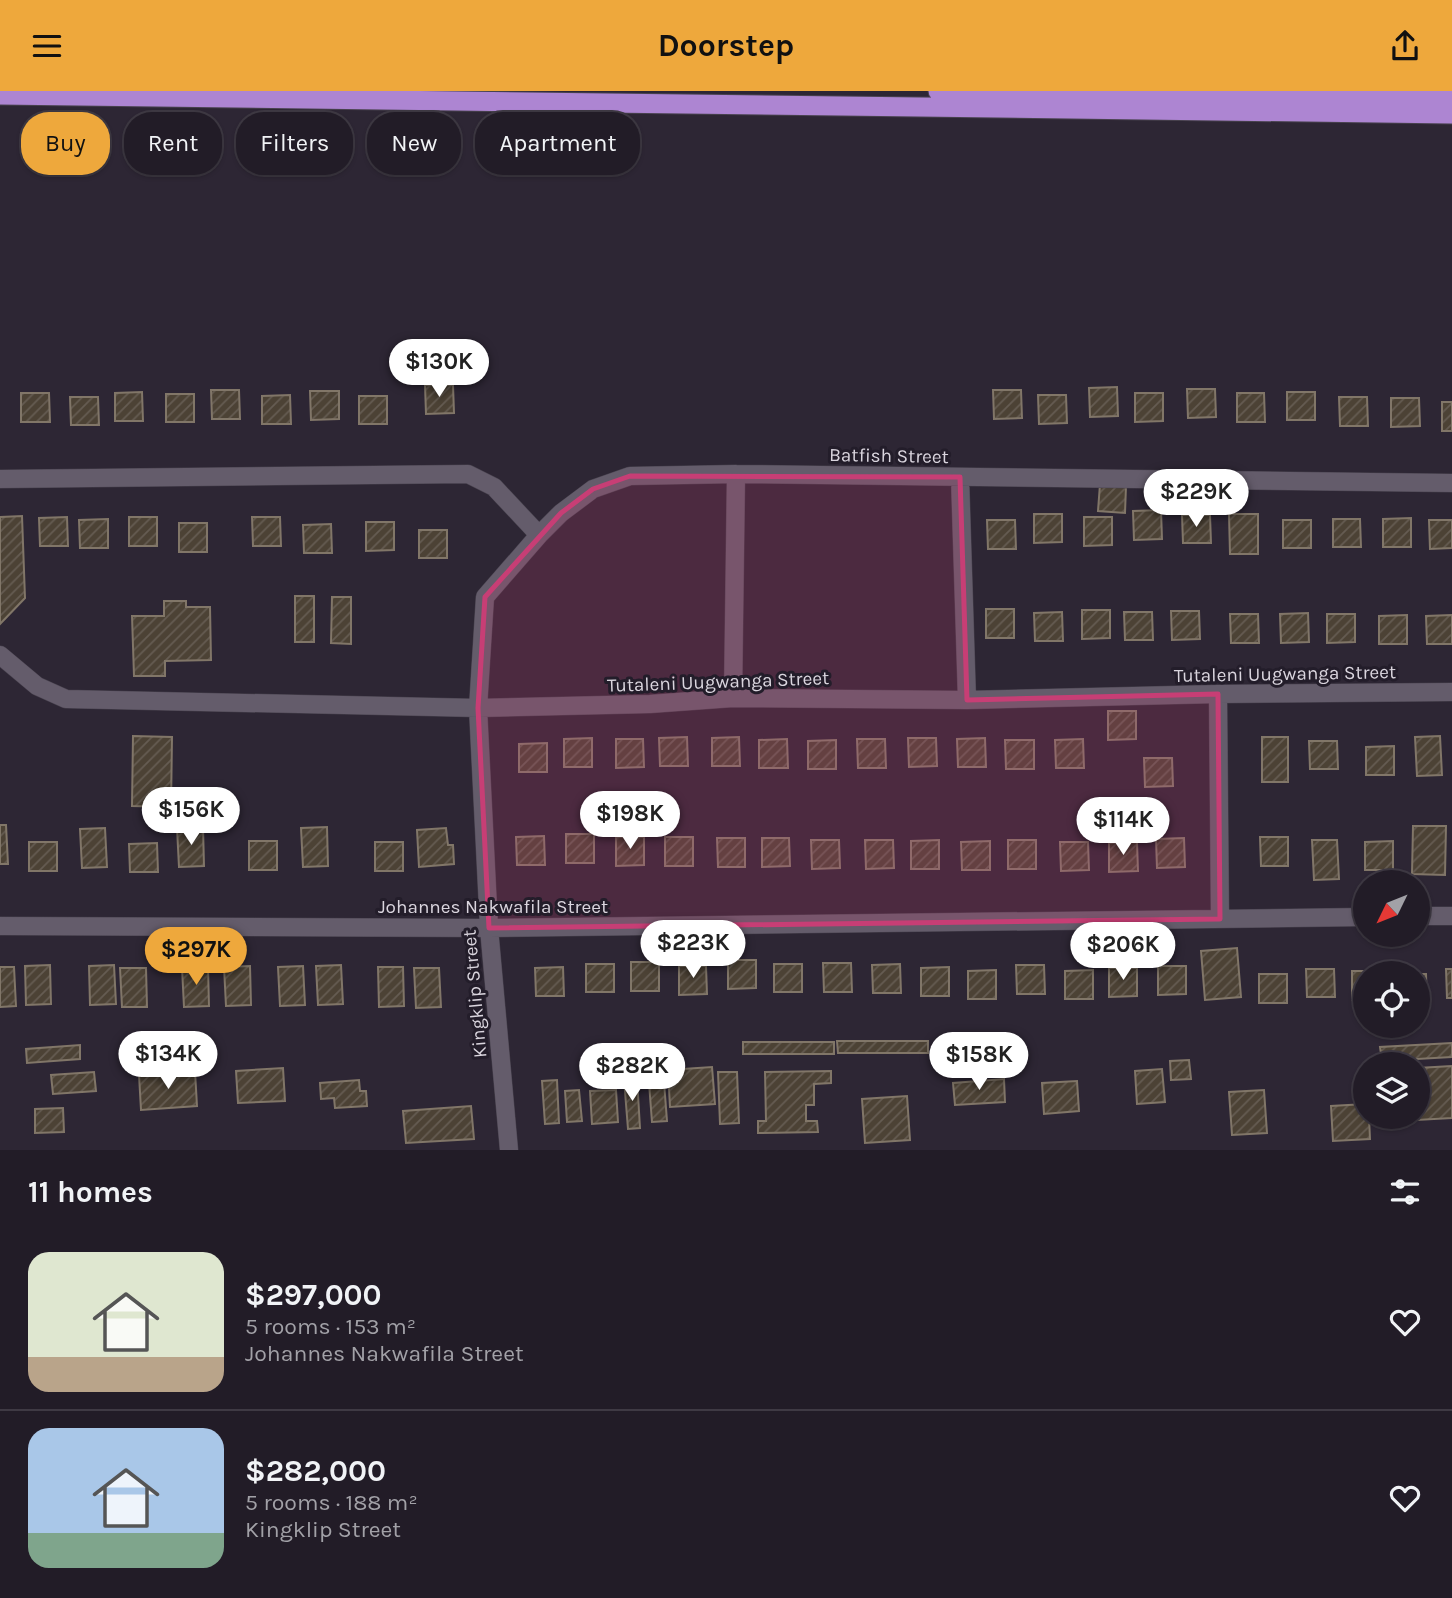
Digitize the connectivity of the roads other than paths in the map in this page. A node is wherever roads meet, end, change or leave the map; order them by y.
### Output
1 (938, 91) edge
2 (0, 95) edge
3 (1452, 97) edge
4 (1452, 114) edge
5 (736, 474) junction
6 (960, 477) junction
7 (0, 479) edge
8 (1452, 482) edge
9 (539, 535) junction
10 (0, 655) edge
11 (1452, 692) edge
12 (1218, 694) junction
13 (733, 698) junction
14 (967, 700) junction
15 (478, 708) junction
16 (1430, 916) edge
17 (1452, 916) edge
18 (1353, 917) edge
19 (1220, 919) junction
20 (0, 926) edge
21 (489, 928) junction
22 (509, 1150) edge

1 - 3 highway
2 - 4 highway
5 - 6 street, Batfish Street
5 - 9 street, Batfish Street
5 - 13 street
6 - 8 street, Batfish Street
6 - 14 street
7 - 9 street
9 - 15 street, Batfish Street
10 - 15 street, Tutaleni Uugwanga Street
11 - 12 street, Tutaleni Uugwanga Street
12 - 14 street, Tutaleni Uugwanga Street
12 - 19 street
13 - 14 street, Tutaleni Uugwanga Street
13 - 15 street, Tutaleni Uugwanga Street
15 - 21 street, Kingklip Street
16 - 17 street
18 - 19 street, Johannes Nakwafila Street
19 - 21 street, Johannes Nakwafila Street
20 - 21 street, Johannes Nakwafila Street
21 - 22 street, Kingklip Street

